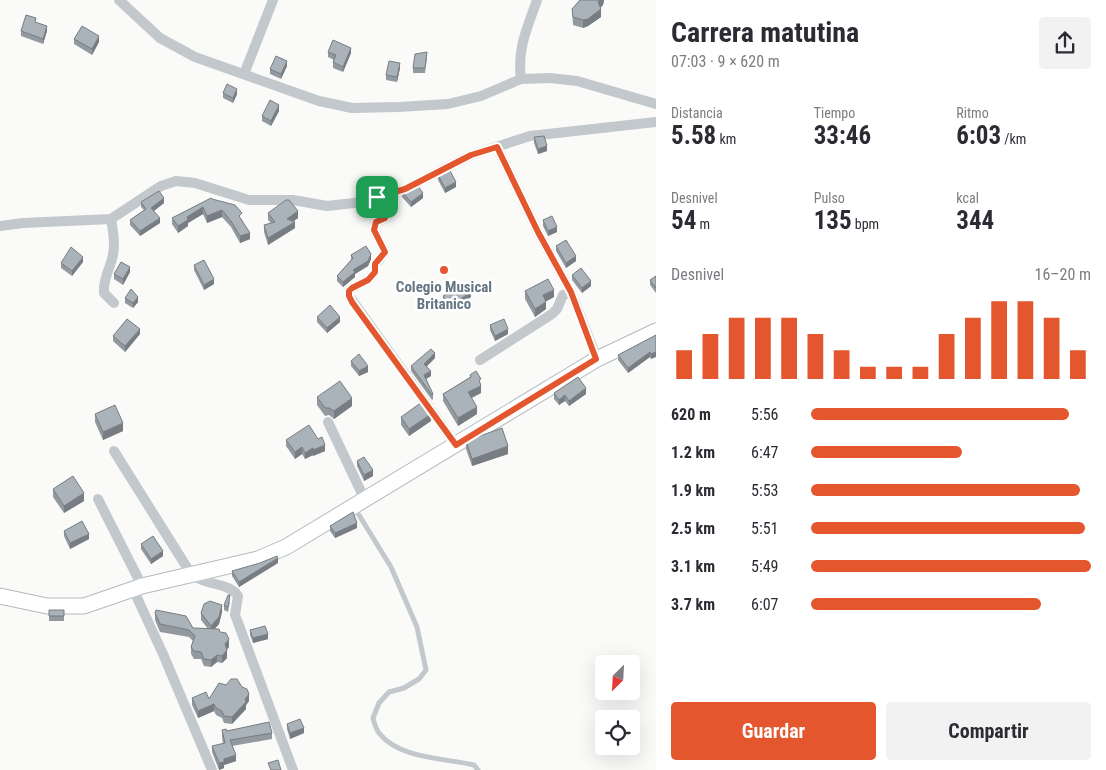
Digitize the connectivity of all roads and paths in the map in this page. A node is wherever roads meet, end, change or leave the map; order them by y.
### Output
1 (120, 0) edge
2 (273, 0) edge
3 (537, 0) edge
4 (244, 74) junction
5 (521, 79) junction
6 (656, 104) edge
7 (656, 122) edge
8 (497, 147) junction
9 (377, 197) junction
10 (111, 219) junction
11 (0, 226) edge
12 (571, 292) junction
13 (114, 303) dead end
14 (656, 331) edge
15 (596, 359) junction
16 (480, 360) dead end
17 (328, 422) dead end
18 (456, 445) junction
19 (114, 451) dead end
20 (98, 499) dead end
21 (360, 504) junction
22 (191, 574) junction
23 (137, 588) junction
24 (0, 596) edge
25 (212, 770) edge
26 (293, 770) edge
27 (478, 770) edge

1 - 4 street
2 - 4 street
3 - 5 street
4 - 5 street
5 - 6 street
7 - 8 street
8 - 9 street
8 - 12 street
9 - 10 street
9 - 18 street
10 - 11 street
10 - 13 street
12 - 15 street
12 - 16 street
14 - 15 street
15 - 18 street
17 - 21 street
18 - 21 street
19 - 22 street
20 - 23 street
21 - 22 street
21 - 27 lane
22 - 23 street
22 - 26 street
23 - 24 street
23 - 25 street

